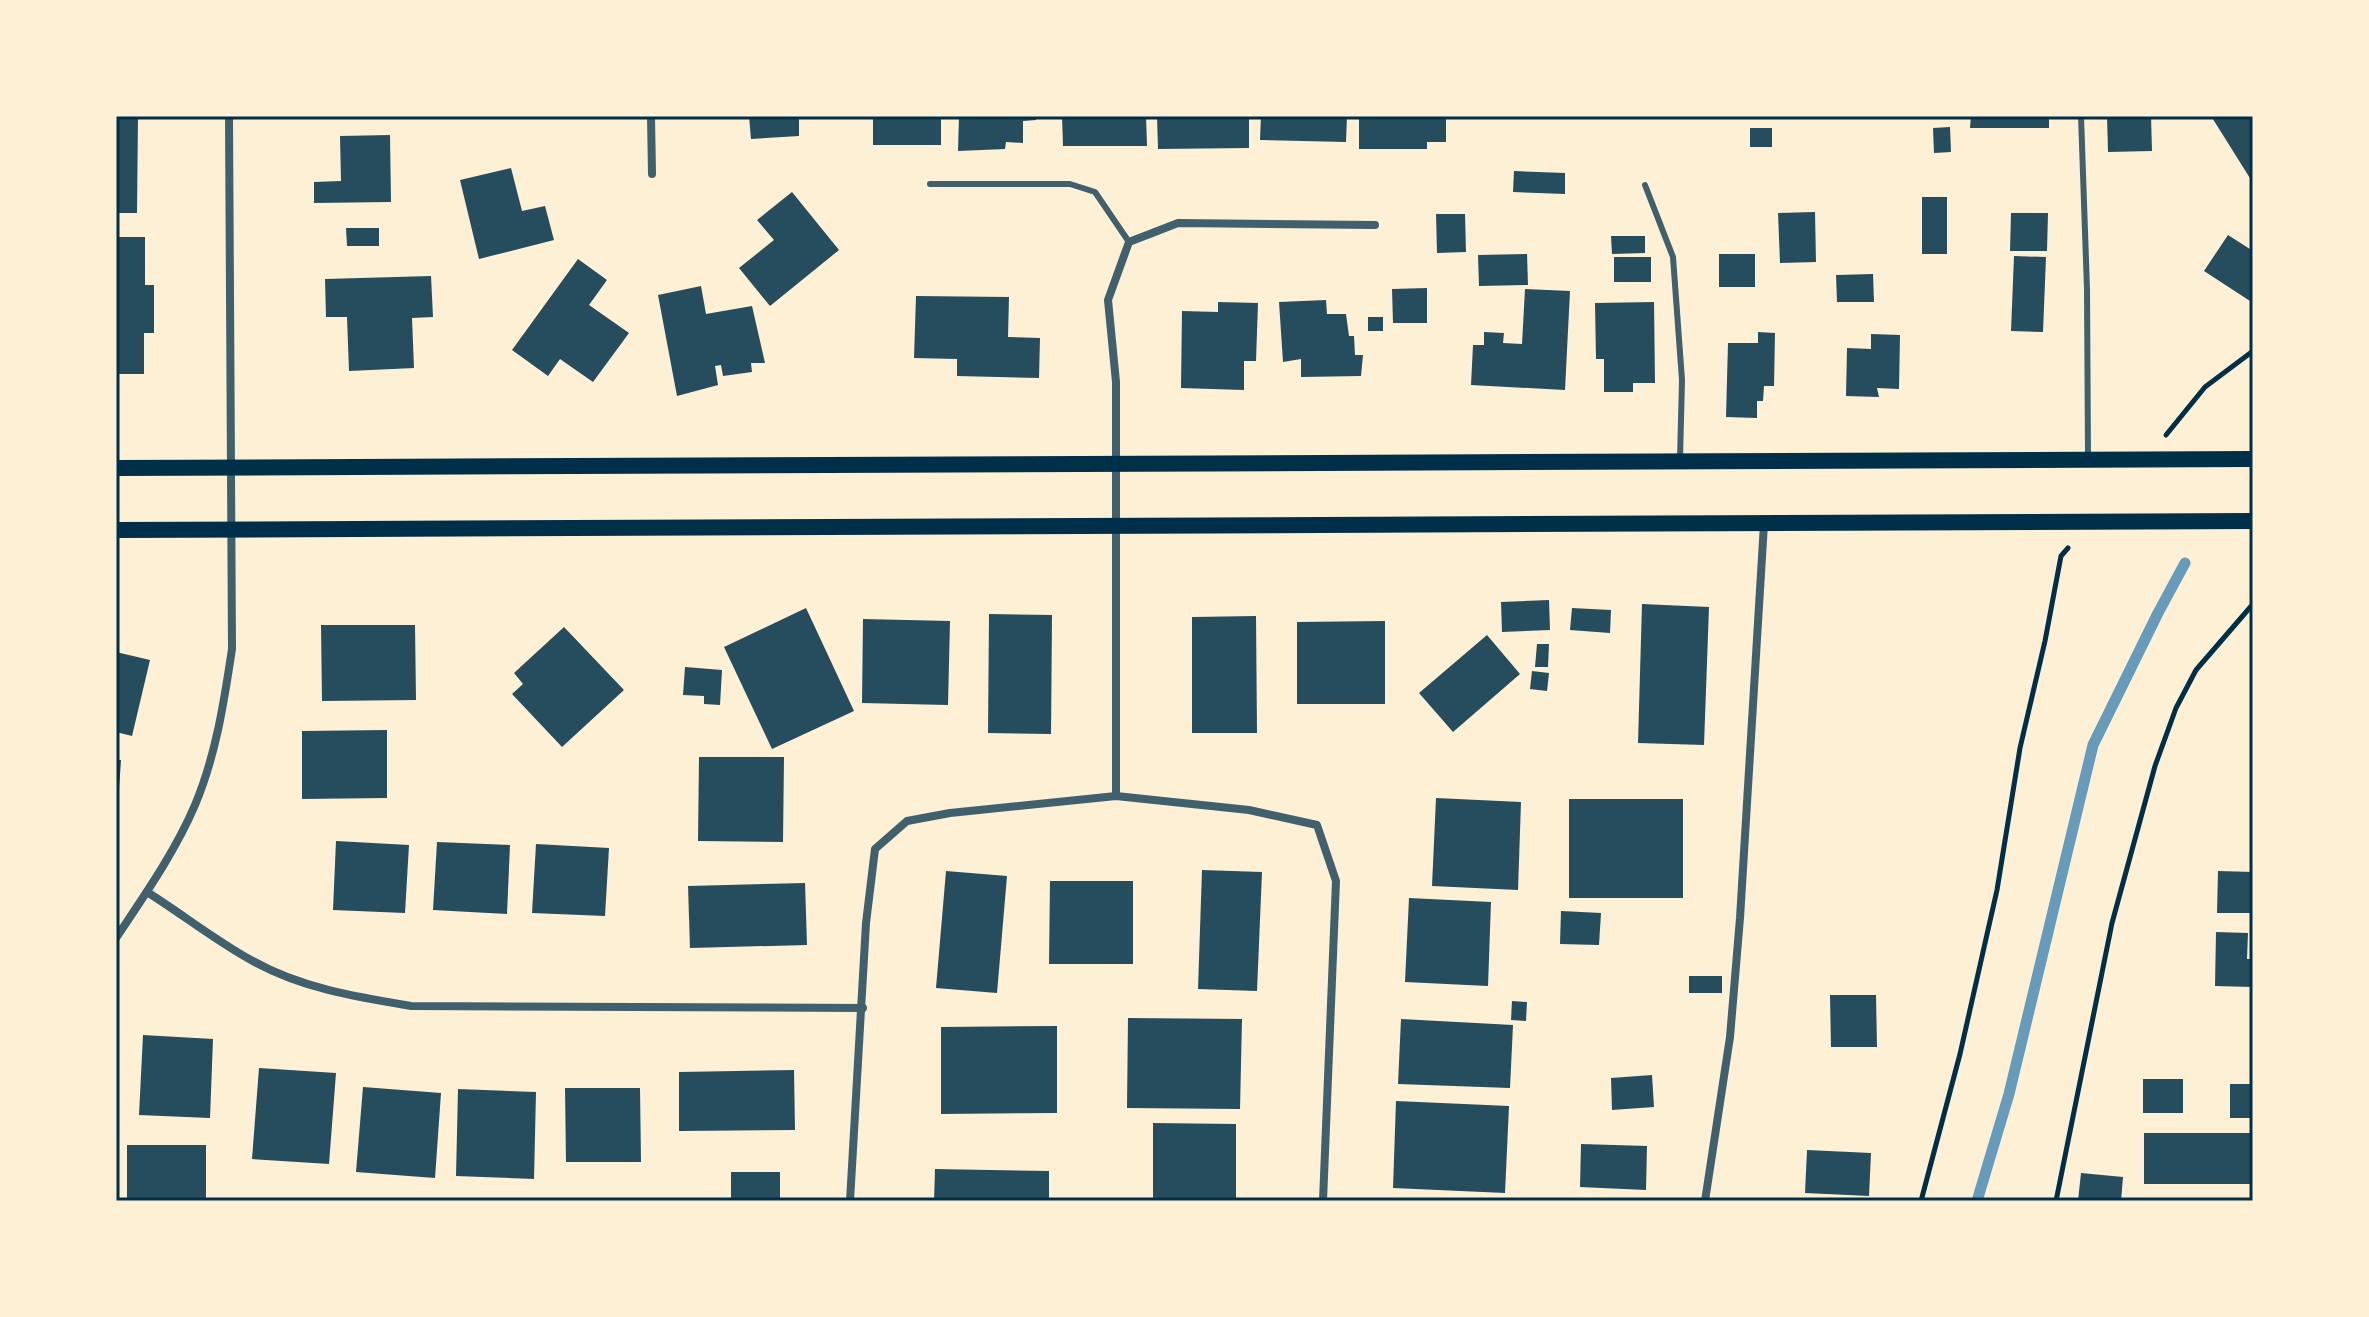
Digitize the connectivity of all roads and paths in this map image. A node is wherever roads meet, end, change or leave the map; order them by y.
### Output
1 (229, 116) edge
2 (651, 116) edge
3 (2081, 116) edge
4 (652, 174) dead end
5 (930, 184) dead end
6 (1645, 185) dead end
7 (1375, 225) dead end
8 (1129, 242) junction
9 (2253, 351) edge
10 (2178, 421) dead end
11 (2253, 459) edge
12 (2088, 460) junction
13 (1680, 462) junction
14 (1114, 465) junction
15 (116, 468) edge
16 (231, 468) junction
17 (2253, 521) edge
18 (1764, 524) junction
19 (1117, 526) junction
20 (231, 529) junction
21 (116, 530) edge
22 (2061, 556) dead end
23 (2253, 604) edge
24 (1116, 796) junction
25 (147, 892) junction
26 (116, 938) edge
27 (863, 1008) junction
28 (850, 1201) edge
29 (1323, 1201) edge
30 (1705, 1201) edge
31 (1921, 1201) edge
32 (2056, 1201) edge

1 - 16 street
2 - 4 street
3 - 12 lane
5 - 8 lane
6 - 13 lane
7 - 8 street
8 - 14 street
9 - 10 path
11 - 12 main road
12 - 13 main road
13 - 14 main road
14 - 16 main road
14 - 19 street
15 - 16 main road
16 - 20 street
17 - 18 main road
18 - 19 main road
18 - 30 street
19 - 20 main road
19 - 24 street
20 - 21 main road
20 - 25 street
22 - 31 path
23 - 32 path
24 - 27 street
24 - 29 street
25 - 26 street
25 - 27 street
27 - 28 street

